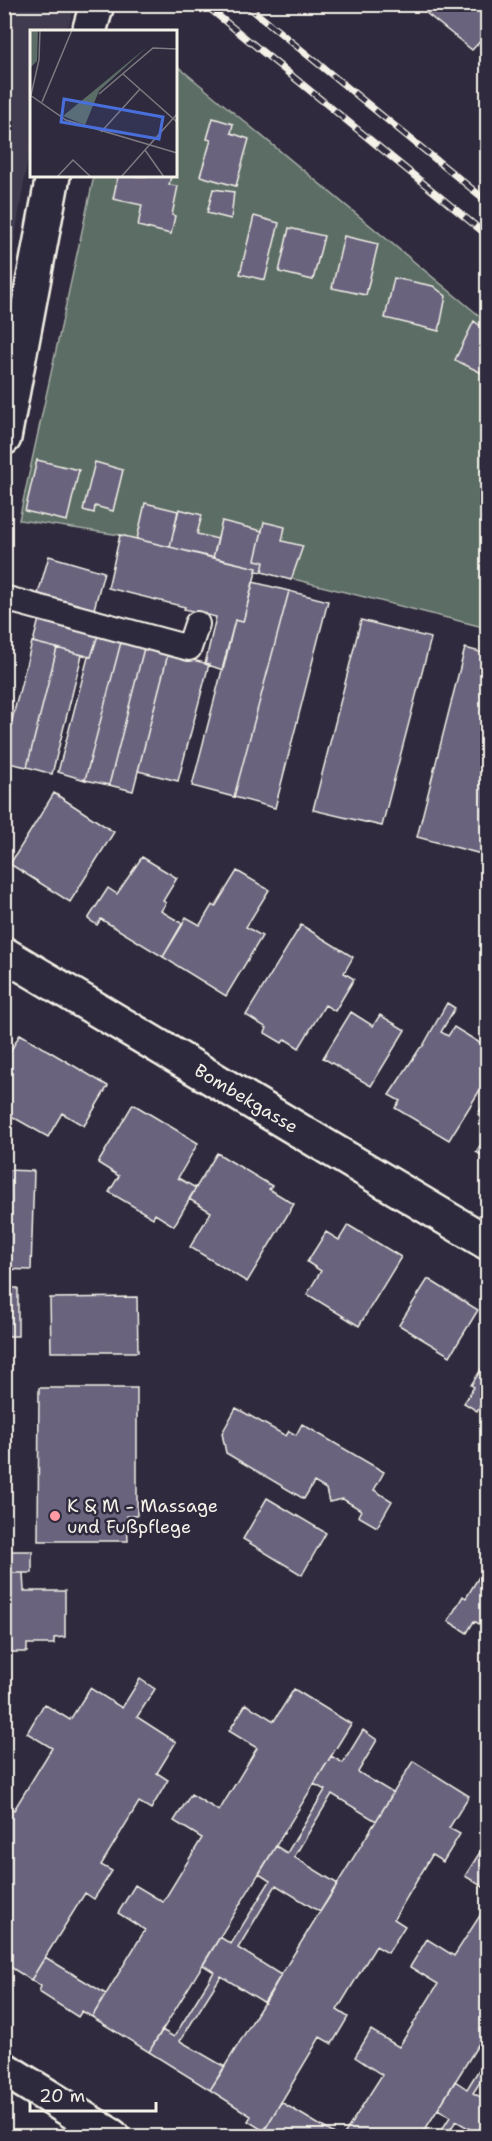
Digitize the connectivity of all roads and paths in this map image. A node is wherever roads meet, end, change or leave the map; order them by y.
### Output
1 (97, 4) edge
2 (90, 30) edge
3 (53, 177) edge
4 (4, 438) edge
5 (4, 598) edge
6 (197, 624) dead end
7 (4, 954) edge
8 (488, 1243) edge
9 (4, 2069) edge
10 (112, 2136) edge

1 - 2 street
3 - 4 street
5 - 6 lane
7 - 8 street, Bombekgasse
9 - 10 street

